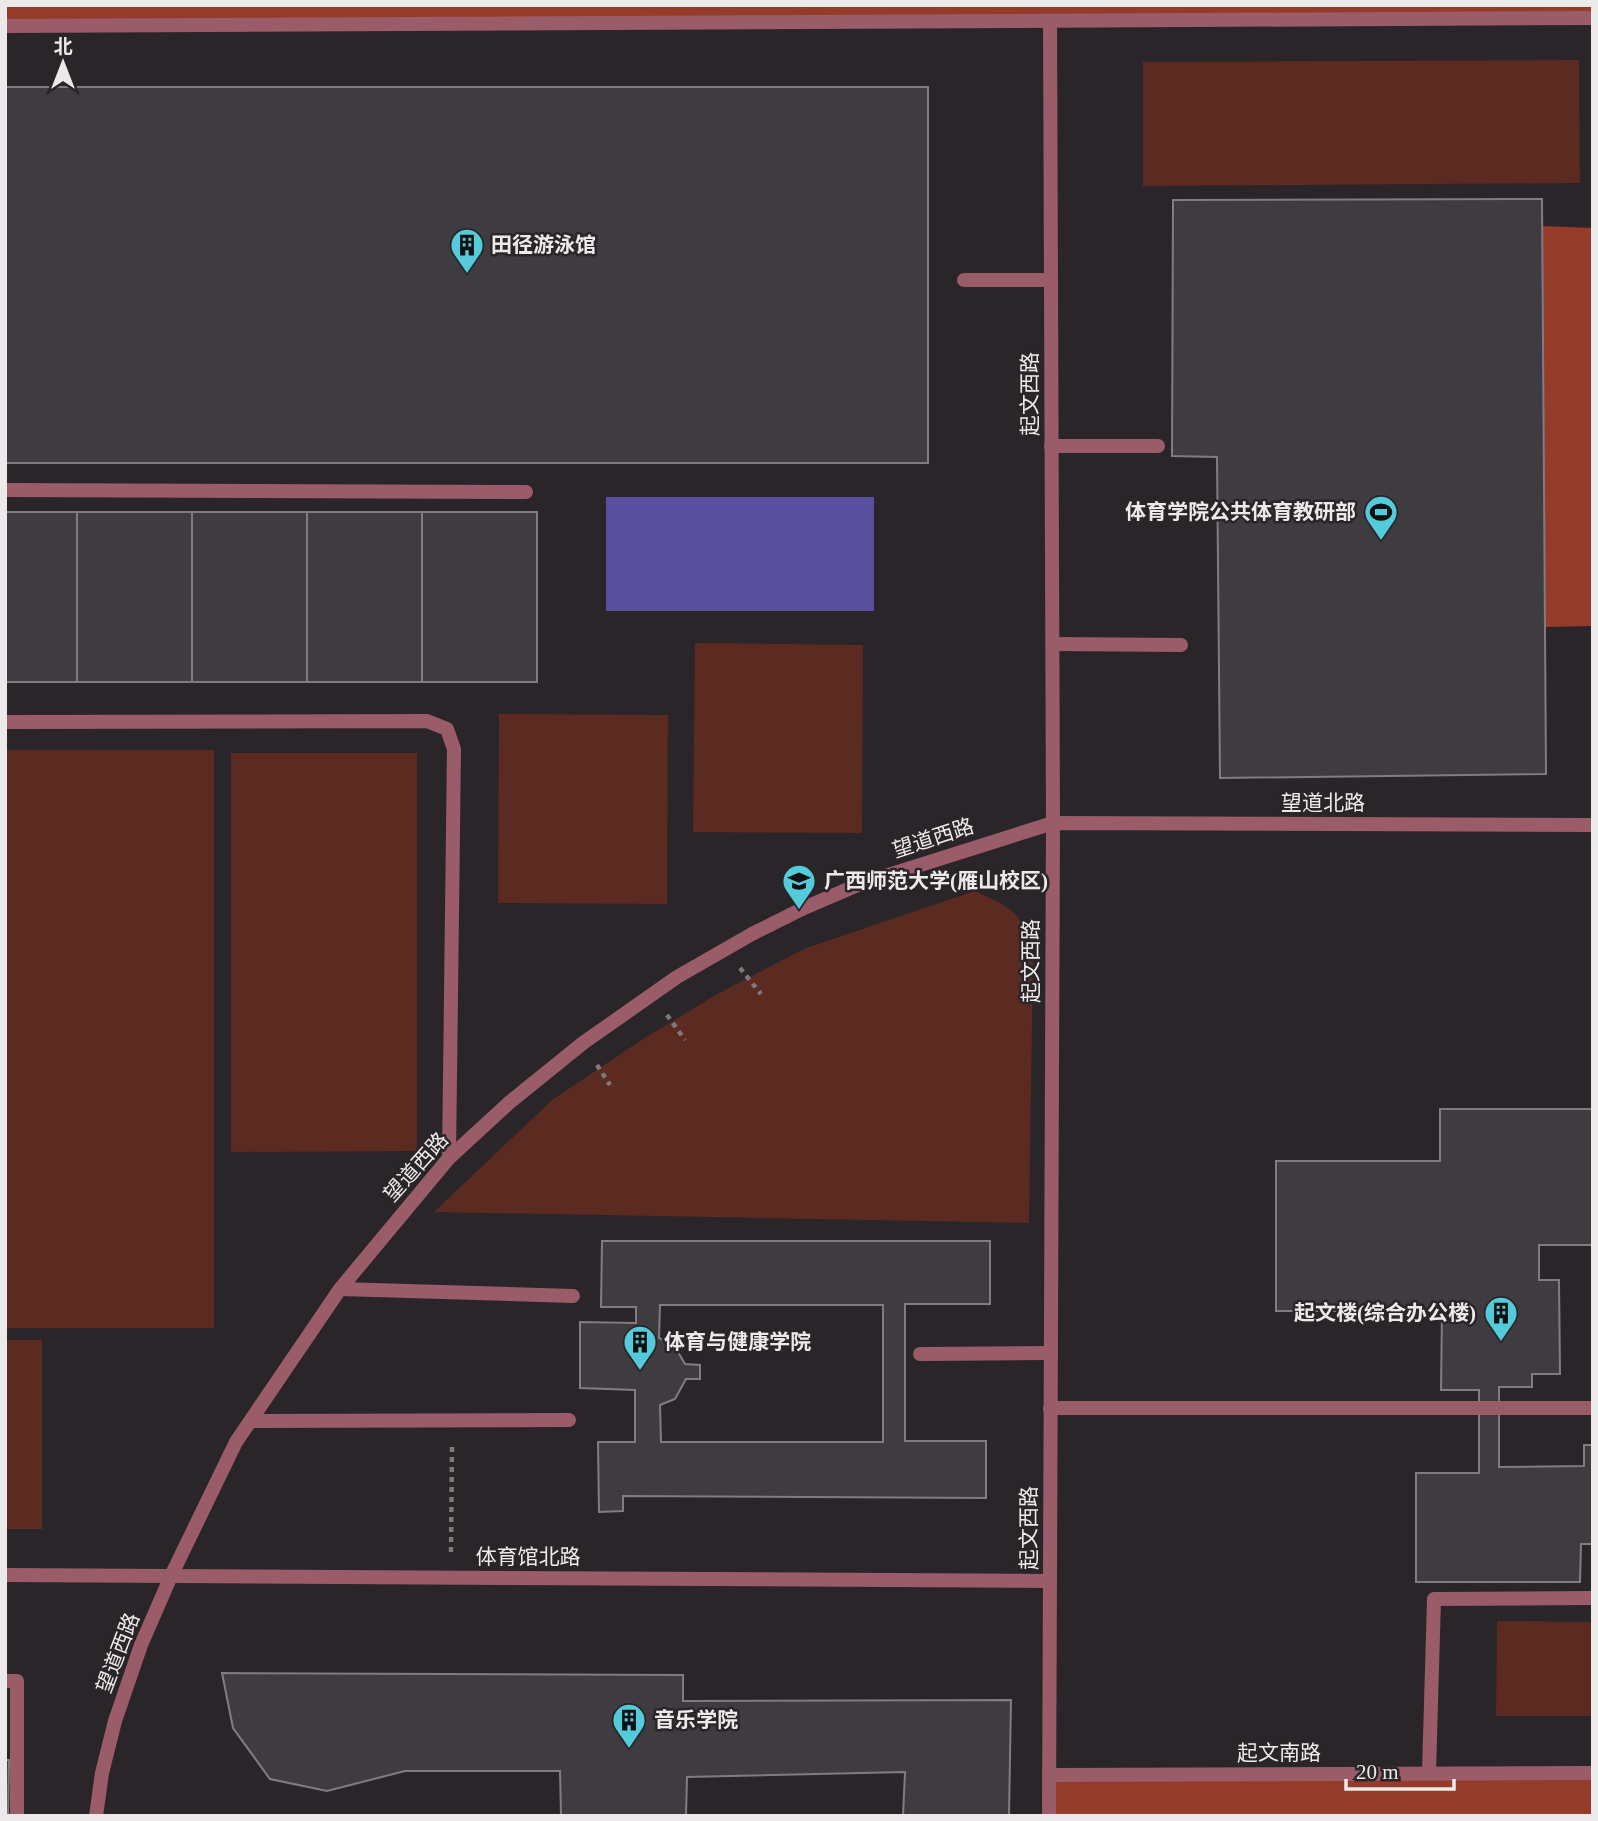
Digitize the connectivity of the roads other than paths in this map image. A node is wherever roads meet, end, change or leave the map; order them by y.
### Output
1 (1593, 18) edge
2 (1050, 22) junction
3 (5, 26) edge
4 (964, 280) dead end
5 (1051, 281) junction
6 (1051, 446) junction
7 (1158, 446) dead end
8 (5, 490) edge
9 (526, 492) dead end
10 (1052, 644) junction
11 (1181, 645) dead end
12 (5, 722) edge
13 (1053, 823) junction
14 (1593, 825) edge
15 (449, 1158) junction
16 (340, 1289) junction
17 (573, 1296) dead end
18 (1051, 1353) junction
19 (920, 1354) dead end
20 (1050, 1408) junction
21 (1593, 1408) edge
22 (569, 1420) dead end
23 (251, 1421) junction
24 (5, 1575) edge
25 (171, 1576) junction
26 (1050, 1581) junction
27 (1593, 1598) edge
28 (5, 1681) edge
29 (1429, 1773) junction
30 (1593, 1773) edge
31 (1049, 1775) junction
32 (18, 1816) edge
33 (96, 1816) edge
34 (1049, 1816) edge

1 - 2 street
2 - 3 street
2 - 5 street, 起文西路
4 - 5 street
5 - 6 street, 起文西路
6 - 7 street
6 - 10 street, 起文西路
8 - 9 street
10 - 11 street
10 - 13 street, 起文西路
12 - 15 street
13 - 14 street, 望道北路
13 - 15 street, 望道西路
13 - 18 street, 起文西路
15 - 16 street, 望道西路
16 - 17 street
16 - 23 street, 望道西路
18 - 19 street
18 - 20 street, 起文西路
20 - 21 street
20 - 26 street, 起文西路
22 - 23 street
23 - 25 street, 望道西路
24 - 25 street, 体育馆北路
25 - 26 street, 体育馆北路
25 - 33 street, 望道西路
26 - 31 street, 起文西路
27 - 29 street
28 - 32 street
29 - 30 street, 起文南路
29 - 31 street, 起文南路
31 - 34 street, 起文西路

